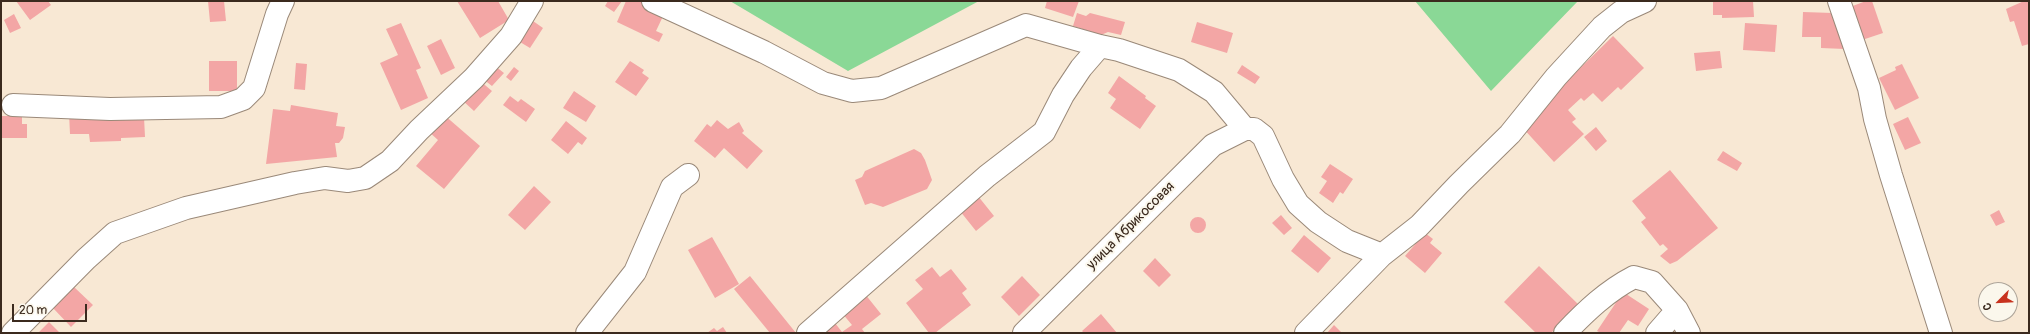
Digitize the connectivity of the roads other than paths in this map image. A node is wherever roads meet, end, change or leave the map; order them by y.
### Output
1 (283, 1) edge
2 (532, 1) edge
3 (653, 1) edge
4 (1645, 1) edge
5 (1839, 1) edge
6 (1100, 46) junction
7 (13, 105) dead end
8 (1245, 129) junction
9 (688, 175) dead end
10 (1382, 255) junction
11 (1677, 310) junction
12 (13, 333) edge
13 (587, 333) edge
14 (808, 333) edge
15 (1024, 333) edge
16 (1306, 333) edge
17 (1566, 333) edge
18 (1657, 333) edge
19 (1689, 333) edge
20 (1942, 333) edge

1 - 7 street
2 - 12 street
3 - 6 street
4 - 10 street
5 - 20 street
6 - 8 street
6 - 14 street
8 - 10 street
8 - 15 street, улица Абрикосовая
9 - 13 street
10 - 16 street
11 - 17 street
11 - 18 street
11 - 19 street

